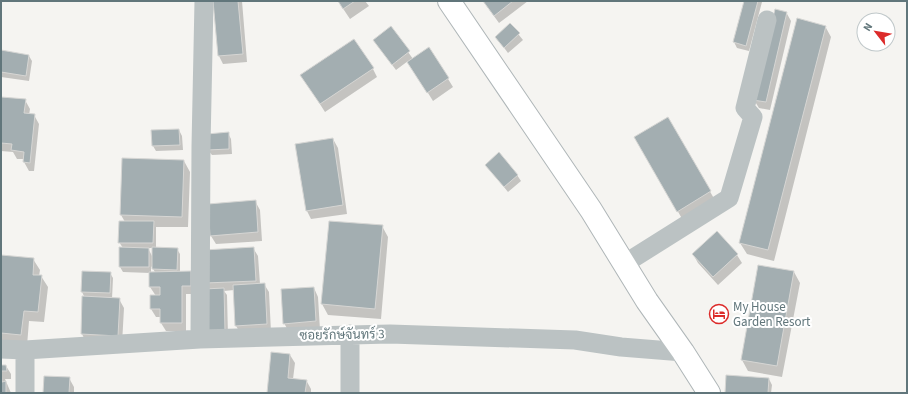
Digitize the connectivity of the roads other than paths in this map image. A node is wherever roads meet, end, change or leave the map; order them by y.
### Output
1 (204, 1) edge
2 (449, 1) edge
3 (767, 20) dead end
4 (624, 264) junction
5 (350, 334) junction
6 (200, 339) junction
7 (1, 349) edge
8 (26, 350) junction
9 (683, 352) junction
10 (25, 393) edge
11 (350, 393) edge
12 (709, 393) edge

1 - 6 street
2 - 4 main road
3 - 4 street
4 - 9 main road
5 - 6 street, ซอยรักษ์จันทร์ 3
5 - 9 street, ซอยรักษ์จันทร์ 3
5 - 11 street
6 - 8 street, ซอยรักษ์จันทร์ 3
7 - 8 street, ซอยรักษ์จันทร์ 3
8 - 10 street
9 - 12 main road

